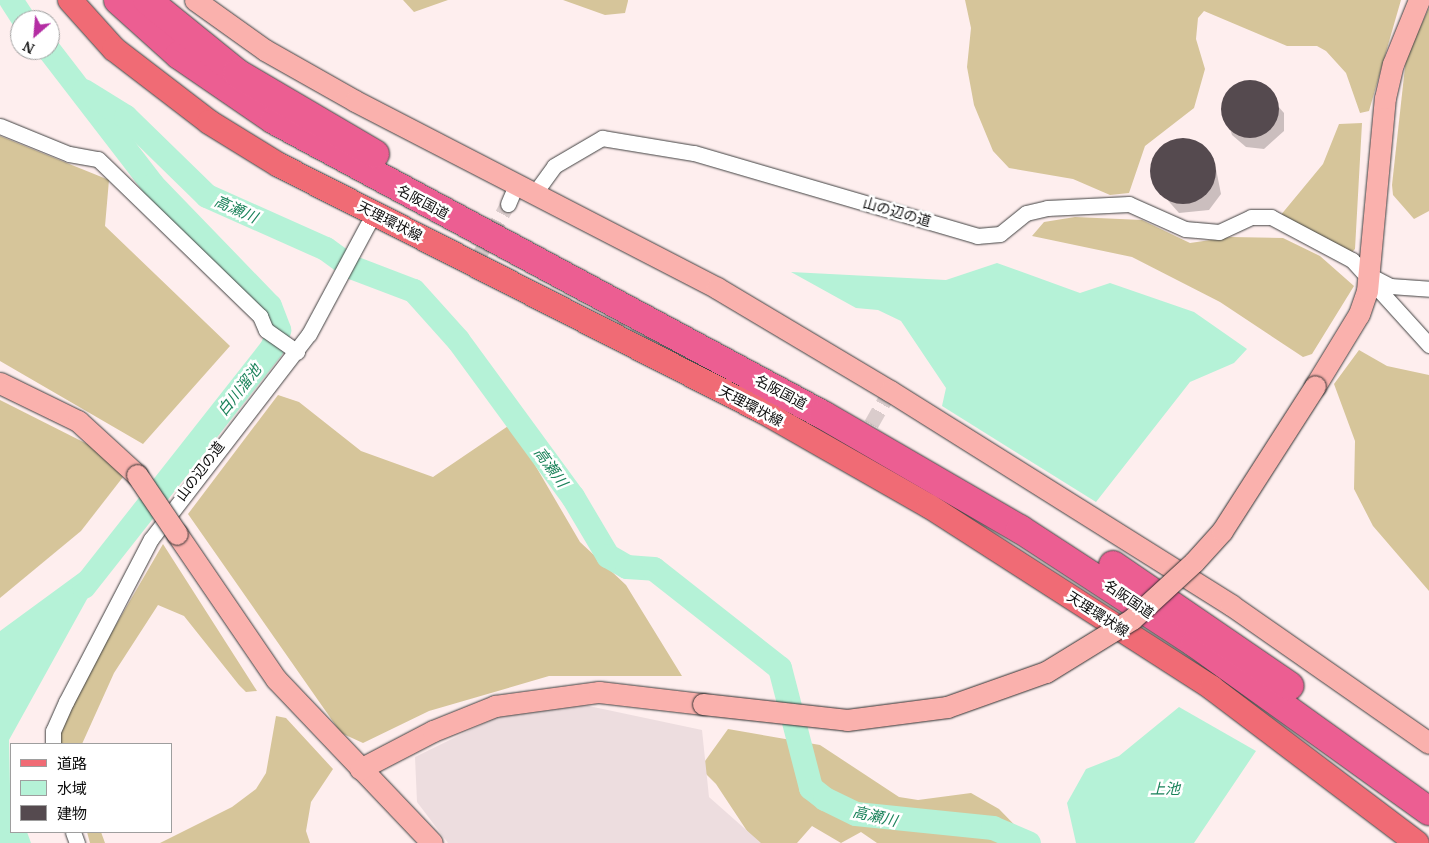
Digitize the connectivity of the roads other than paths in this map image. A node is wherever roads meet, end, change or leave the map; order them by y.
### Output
1 (70, 0) edge
2 (118, 0) edge
3 (147, 0) edge
4 (158, 0) edge
5 (194, 0) edge
6 (1419, 0) edge
7 (236, 73) junction
8 (0, 126) edge
9 (525, 189) junction
10 (508, 204) tunnel mouth
11 (374, 213) junction
12 (1369, 276) junction
13 (1429, 289) edge
14 (1429, 345) edge
15 (297, 352) junction
16 (0, 383) edge
17 (53, 743) edge
18 (1429, 743) edge
19 (360, 769) junction
20 (1429, 787) edge
21 (1429, 811) edge
22 (1429, 835) edge
23 (432, 843) edge
24 (1417, 843) edge
25 (1421, 843) edge

1 - 11 main road, 天理環状線
2 - 21 highway, 名阪国道
3 - 7 highway, 名阪国道
4 - 7 highway
5 - 9 street
6 - 12 street
7 - 20 highway, 名阪国道
8 - 15 street
9 - 10 street, 山の辺の道
9 - 12 street, 山の辺の道
9 - 18 street
11 - 15 street, 山の辺の道
11 - 24 main road, 天理環状線
12 - 13 street
12 - 14 street
12 - 19 street, bridge
15 - 17 street, 山の辺の道
16 - 19 street, bridge
19 - 23 street
22 - 25 street

